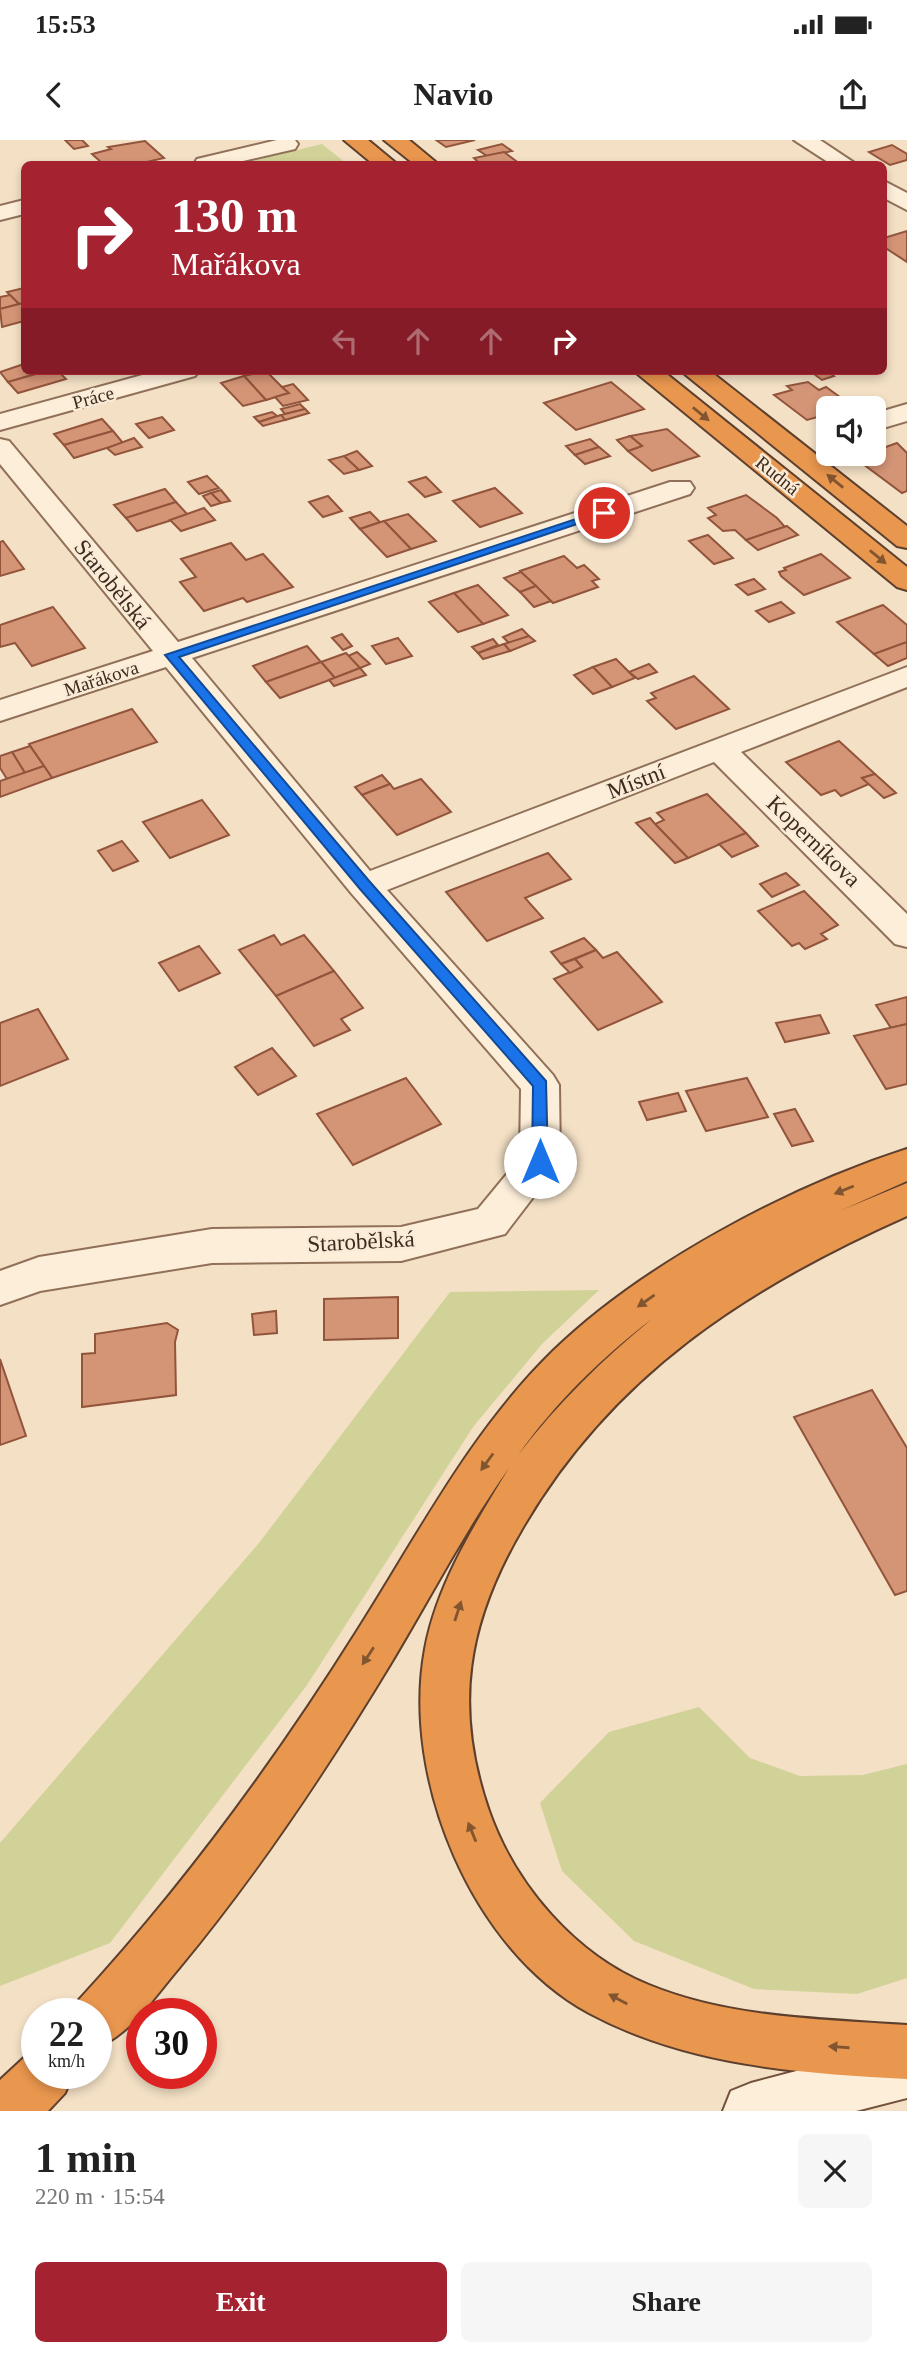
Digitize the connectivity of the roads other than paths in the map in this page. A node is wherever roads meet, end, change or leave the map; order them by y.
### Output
1 (355, 140) edge
2 (395, 140) edge
3 (805, 140) edge
4 (287, 144) dead end
5 (217, 161) edge
6 (382, 161) edge
7 (423, 161) edge
8 (840, 161) edge
9 (887, 190) edge
10 (907, 203) edge
11 (21, 208) edge
12 (0, 213) edge
13 (171, 375) edge
14 (652, 375) edge
15 (699, 375) edge
16 (907, 412) edge
17 (886, 419) edge
18 (0, 422) edge
19 (0, 447) edge
20 (680, 488) dead end
21 (907, 540) edge
22 (907, 581) edge
23 (171, 655) junction
24 (907, 676) edge
25 (0, 711) edge
26 (719, 749) junction
27 (365, 886) junction
28 (907, 935) edge
29 (907, 1164) edge
30 (907, 1199) edge
31 (0, 1288) edge
32 (112, 2003) edge
33 (907, 2052) edge
34 (907, 2070) edge
35 (31, 2089) edge
36 (8, 2111) edge
37 (751, 2111) edge

1 - 6 highway
2 - 7 highway
3 - 8 street
4 - 5 street
9 - 10 street
11 - 12 street
13 - 18 street, Práce
14 -> 22 highway, Rudná
21 -> 15 highway, Rudná
16 - 17 street
19 - 23 street, Starobělská
20 - 23 street, Mařákova
23 - 25 street, Mařákova
23 - 27 street, Starobělská
24 - 26 street, Místní
26 - 27 street, Místní
26 - 28 street, Koperníkova
27 - 31 street, Starobělská
29 -> 32 highway
33 -> 30 highway
34 - 37 street
35 - 36 highway

